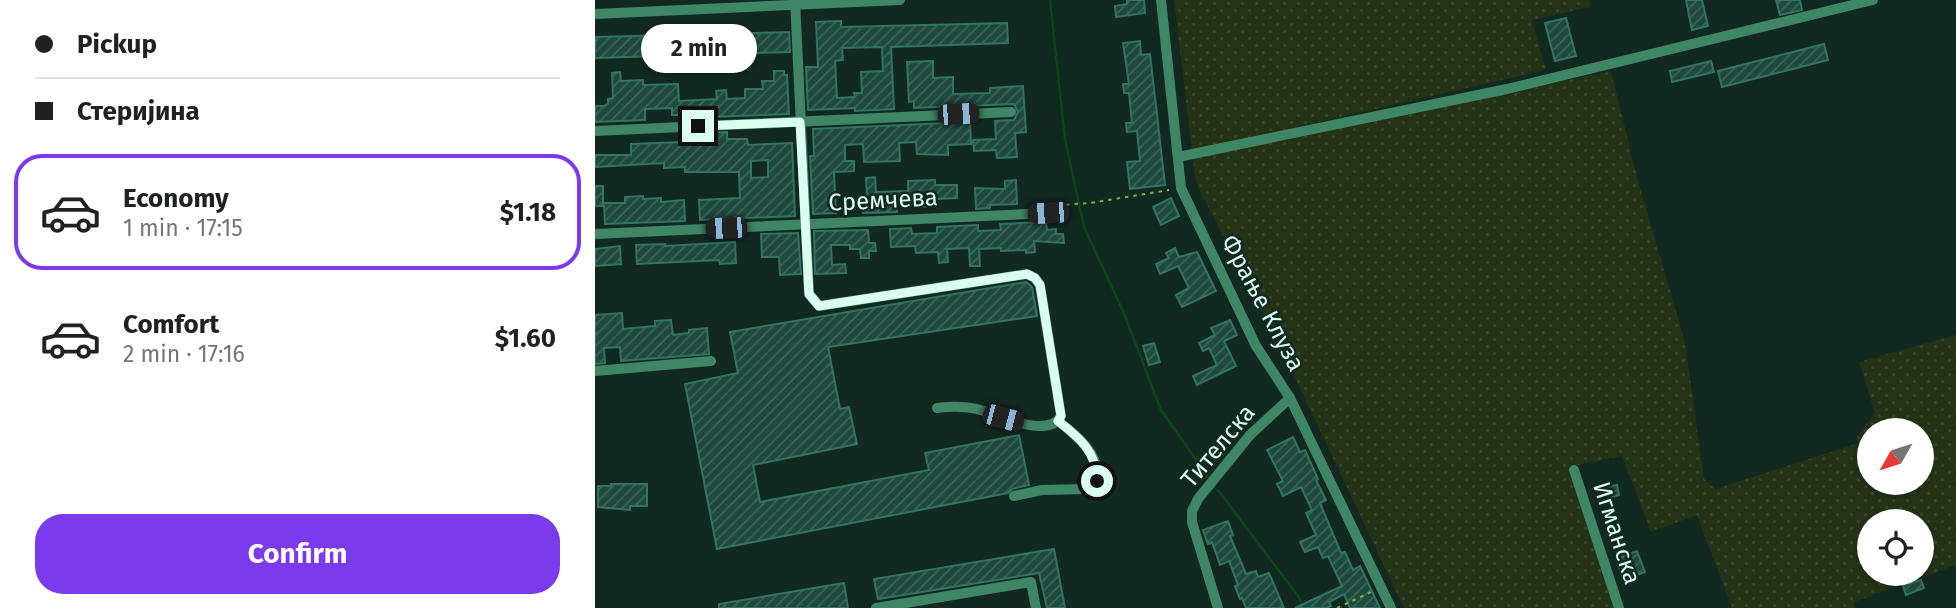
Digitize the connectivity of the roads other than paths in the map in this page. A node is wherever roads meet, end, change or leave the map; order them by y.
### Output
1 (900, 0) edge
2 (1161, 0) edge
3 (1873, 0) edge
4 (795, 2) edge
5 (680, 5) edge
6 (595, 14) edge
7 (1011, 112) dead end
8 (800, 122) junction
9 (595, 131) edge
10 (1178, 157) junction
11 (1048, 213) dead end
12 (805, 224) junction
13 (595, 234) edge
14 (711, 361) dead end
15 (595, 371) edge
16 (1290, 398) junction
17 (937, 408) dead end
18 (1058, 421) junction
19 (1574, 470) dead end
20 (1014, 496) dead end
21 (906, 606) edge
22 (876, 608) edge
23 (1037, 608) edge
24 (1218, 608) edge
25 (1391, 608) edge
26 (1619, 608) edge

1 - 4 street
2 - 10 street, Фрање Клуза
3 - 10 street
4 - 5 street
4 - 8 street
5 - 6 street
7 - 8 street
8 - 9 street
8 - 12 street
10 - 16 street, Фрање Клуза
11 - 12 street, Сремчева
12 - 13 street, Сремчева
12 - 18 street
14 - 15 street
16 - 24 street, Тителска
16 - 25 street, Фрање Клуза
17 - 18 street
18 - 20 street
19 - 26 street, Игманска
21 - 22 street
21 - 23 street

